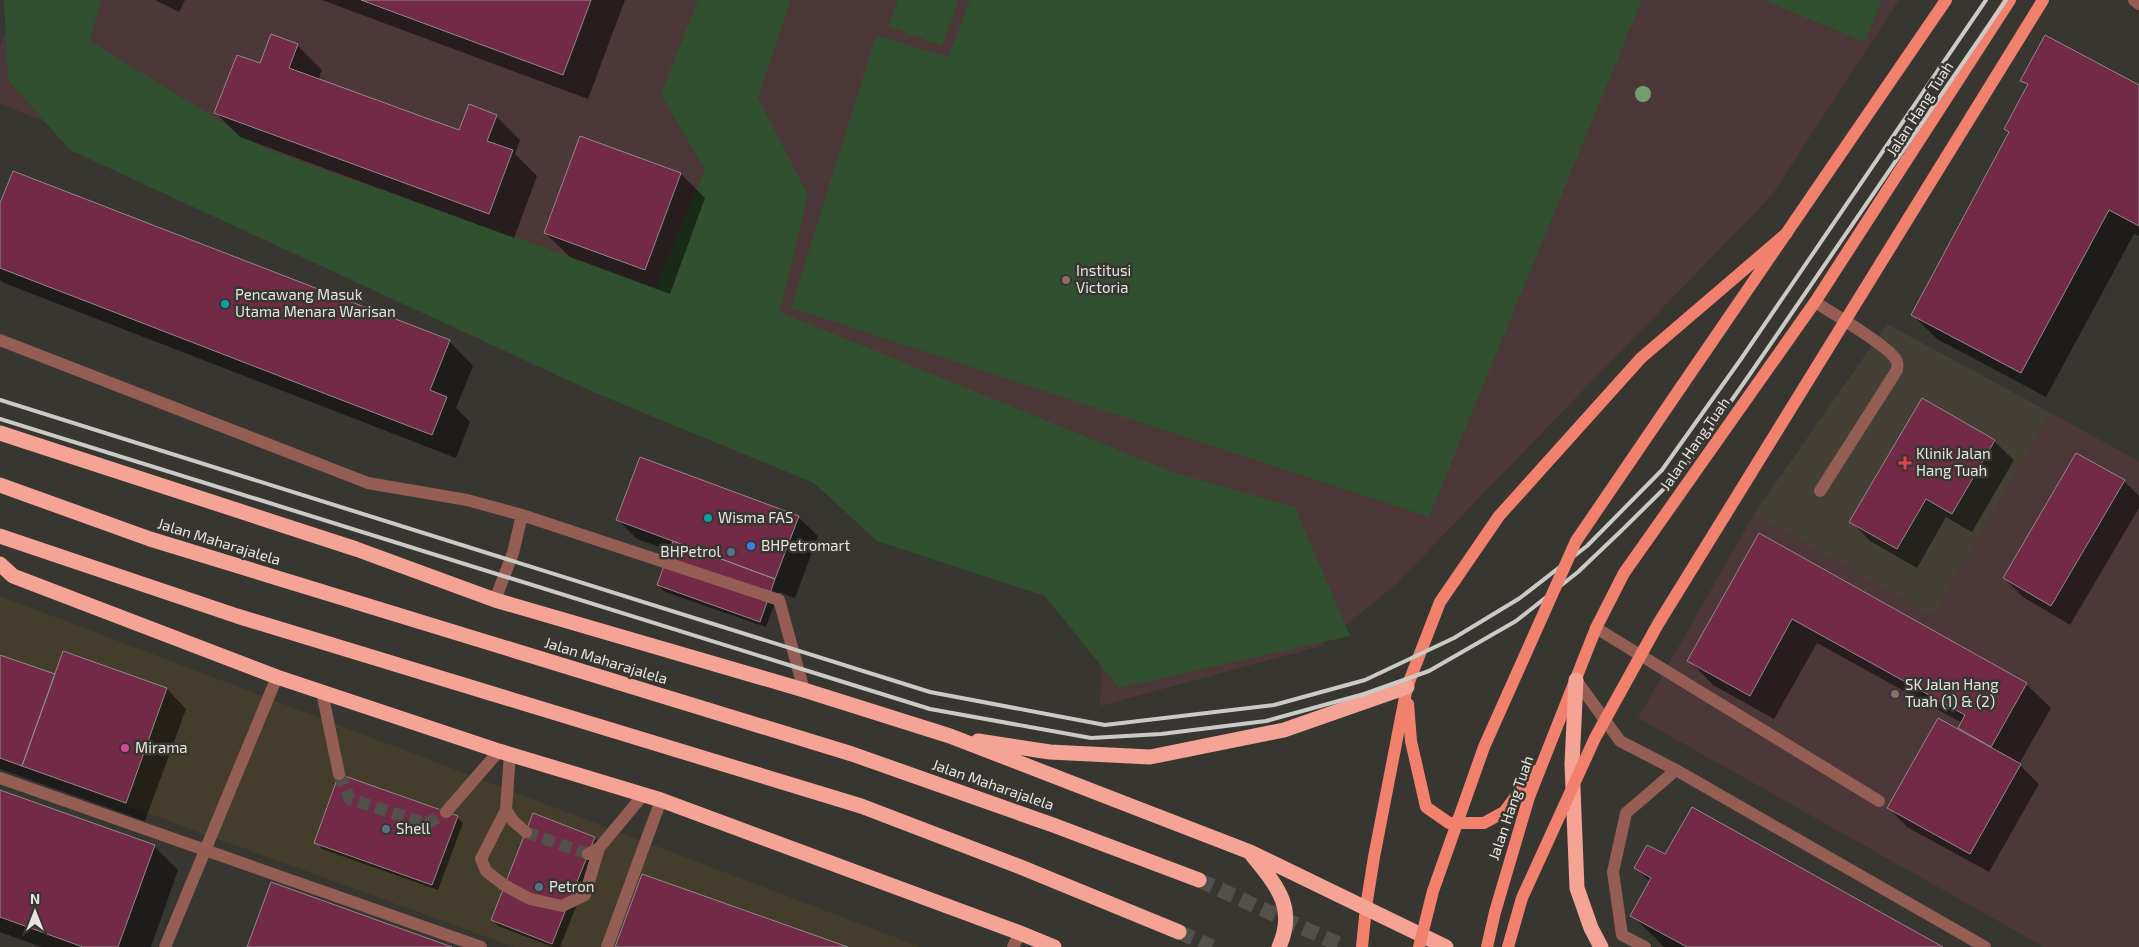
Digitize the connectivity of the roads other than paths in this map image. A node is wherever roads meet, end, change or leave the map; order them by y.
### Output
1 (1946, 0) edge
2 (2010, 0) edge
3 (2042, 0) edge
4 (2134, 0) edge
5 (2139, 4) edge
6 (1787, 233) junction
7 (1815, 302) junction
8 (0, 340) edge
9 (0, 433) edge
10 (0, 485) edge
11 (1820, 491) dead end
12 (522, 515) junction
13 (0, 536) edge
14 (0, 564) edge
15 (495, 600) junction
16 (1596, 628) junction
17 (278, 677) junction
18 (1576, 680) junction
19 (1407, 687) junction
20 (804, 690) junction
21 (322, 692) junction
22 (950, 736) junction
23 (504, 753) junction
24 (1545, 759) junction
25 (1676, 770) junction
26 (339, 774) tunnel mouth
27 (0, 778) edge
28 (644, 794) junction
29 (661, 800) junction
30 (1879, 801) dead end
31 (506, 810) junction
32 (446, 812) tunnel mouth
33 (526, 832) tunnel mouth
34 (206, 850) junction
35 (1250, 852) junction
36 (1199, 880) tunnel mouth
37 (1366, 906) junction
38 (1179, 932) tunnel mouth
39 (1020, 933) junction
40 (165, 947) edge
41 (481, 947) edge
42 (607, 947) edge
43 (1013, 947) edge
44 (1054, 947) edge
45 (1279, 947) edge
46 (1362, 947) edge
47 (1419, 947) edge
48 (1446, 947) edge
49 (1487, 947) edge
50 (1508, 947) edge
51 (1602, 947) edge
52 (1645, 947) edge
53 (1985, 947) edge

1 - 6 main road
2 - 7 main road, Jalan Hang Tuah
3 - 50 main road, bridge
4 - 5 street
6 - 19 main road
6 - 47 main road, bridge
7 - 11 street
7 - 16 main road, Jalan Hang Tuah
8 - 12 street
9 - 15 highway
10 - 36 highway, Jalan Maharajalela
12 - 15 street
12 - 20 street
13 - 38 highway
14 - 17 highway
15 - 20 highway
16 - 18 main road, Jalan Hang Tuah
16 - 30 street
17 - 21 highway
17 - 34 street
18 - 24 main road, Jalan Hang Tuah
18 - 25 street
18 - 51 highway
19 - 22 highway
19 - 24 main road
19 - 37 main road
20 - 22 highway
21 - 23 highway
21 - 26 street
22 - 35 highway
23 - 28 highway
23 - 31 street
23 - 32 street
24 - 49 main road, Jalan Hang Tuah
25 - 52 street
25 - 53 street
27 - 34 street
28 - 29 highway
28 - 31 street
29 - 39 highway
29 - 42 street
31 - 33 street
34 - 40 street
34 - 41 street
35 - 37 highway
35 - 45 highway
37 - 46 main road
37 - 48 highway
39 - 43 street
39 - 44 highway

